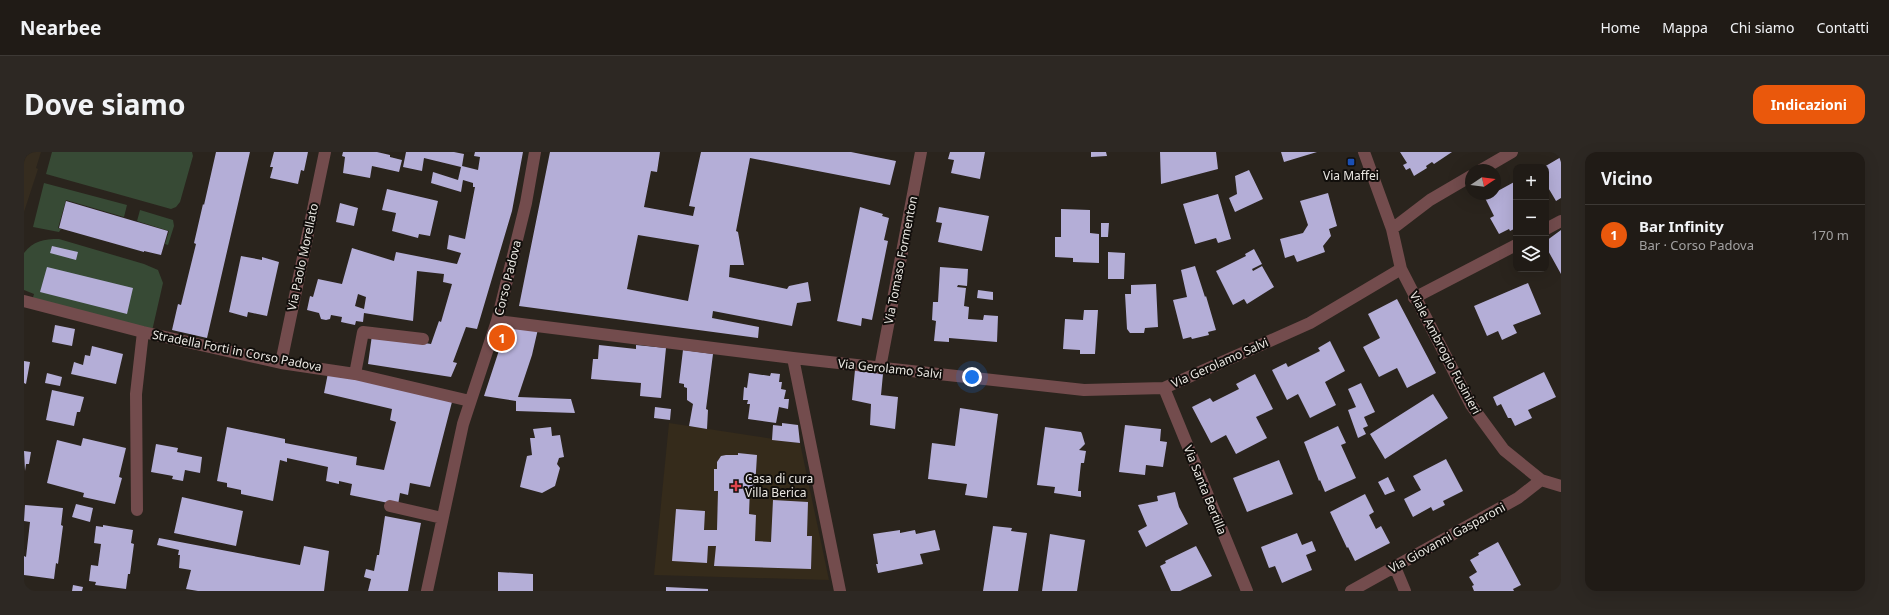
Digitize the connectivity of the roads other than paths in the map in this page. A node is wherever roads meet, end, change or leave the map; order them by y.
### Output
1 (325, 152) edge
2 (535, 152) edge
3 (921, 152) edge
4 (1364, 152) edge
5 (1512, 152) edge
6 (1492, 164) edge
7 (1465, 180) edge
8 (1561, 221) edge
9 (1549, 227) edge
10 (1392, 230) junction
11 (1513, 247) edge
12 (1400, 270) junction
13 (1414, 298) junction
14 (24, 301) edge
15 (497, 321) junction
16 (143, 332) junction
17 (423, 339) dead end
18 (793, 358) junction
19 (281, 363) junction
20 (880, 368) junction
21 (355, 374) junction
22 (1164, 388) junction
23 (470, 401) junction
24 (1541, 480) junction
25 (1561, 486) edge
26 (390, 506) dead end
27 (137, 510) dead end
28 (442, 518) junction
29 (1394, 567) junction
30 (427, 591) edge
31 (840, 591) edge
32 (1247, 591) edge
33 (1351, 591) edge
34 (1405, 591) edge

1 - 19 street, Via Paolo Morellato
2 - 15 street, Corso Padova
3 - 20 street, Via Tomaso Formenton
4 - 10 street, Viale Ambrogio Fusinieri
5 - 6 street
7 - 10 street
8 - 9 street
10 - 12 street, Viale Ambrogio Fusinieri
11 - 13 street
12 - 13 street, Viale Ambrogio Fusinieri
12 - 22 street, Via Gerolamo Salvi
13 - 24 street, Viale Ambrogio Fusinieri
14 - 16 street, Stradella Forti in Corso Padova
15 - 18 street, Via Gerolamo Salvi
15 - 23 street, Corso Padova
16 - 19 street, Stradella Forti in Corso Padova
16 - 27 street, Stradella Forti in Corso Padova
17 - 21 street
18 - 20 street, Via Gerolamo Salvi
18 - 31 street
19 - 21 street, Stradella Forti in Corso Padova
20 - 22 street, Via Gerolamo Salvi
21 - 23 street, Stradella Forti in Corso Padova
22 - 32 street, Via Santa Bertilla
23 - 28 street, Corso Padova
24 - 25 street, Viale Ambrogio Fusinieri
24 - 29 street, Via Giovanni Gasparoni
26 - 28 street
28 - 30 street, Corso Padova
29 - 33 street, Via Giovanni Gasparoni
29 - 34 street

